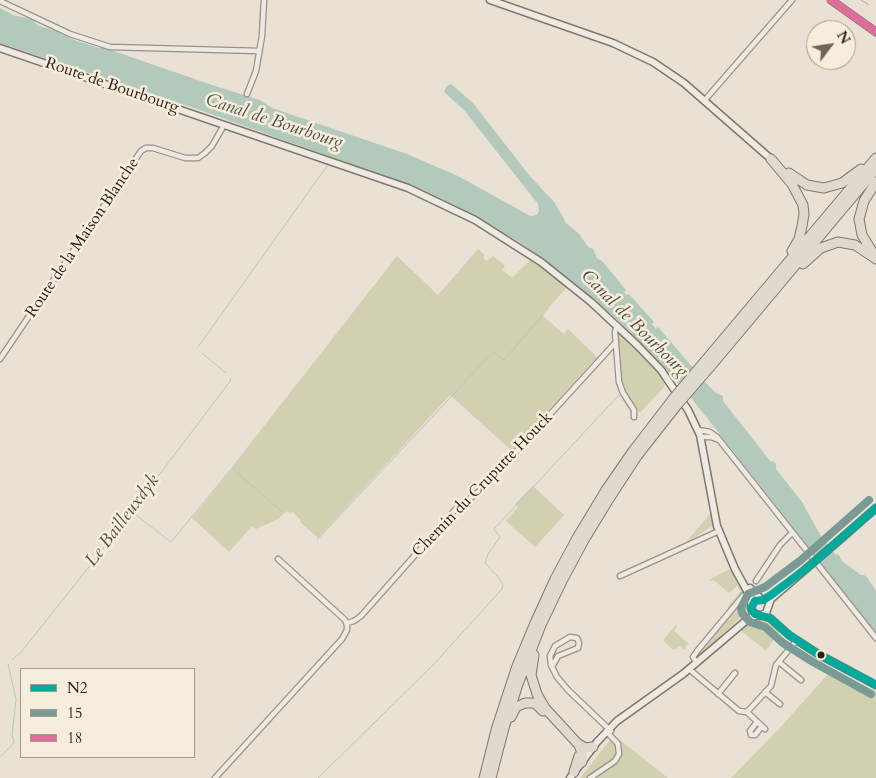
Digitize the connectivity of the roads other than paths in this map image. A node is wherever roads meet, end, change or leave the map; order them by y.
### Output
1 (264, 0) edge
2 (490, 0) edge
3 (792, 0) edge
4 (831, 0) edge
5 (0, 1) edge
6 (876, 32) edge
7 (0, 48) edge
8 (259, 51) junction
9 (247, 94) dead end
10 (704, 101) junction
11 (224, 125) junction
12 (876, 158) edge
13 (771, 159) junction
14 (876, 169) edge
15 (876, 182) edge
16 (876, 258) edge
17 (759, 297) junction
18 (752, 317) junction
19 (618, 326) junction
20 (616, 342) junction
21 (0, 360) edge
22 (707, 364) junction
23 (675, 402) junction
24 (634, 417) dead end
25 (698, 430) junction
26 (701, 437) junction
27 (721, 443) junction
28 (876, 508) edge
29 (719, 531) junction
30 (792, 533) junction
31 (723, 542) junction
32 (278, 559) dead end
33 (807, 568) junction
34 (620, 576) dead end
35 (756, 581) dead end
36 (554, 596) junction
37 (743, 596) dead end
38 (762, 599) junction
39 (752, 606) junction
40 (768, 607) junction
41 (759, 616) junction
42 (347, 623) junction
43 (876, 638) edge
44 (797, 640) junction
45 (711, 650) junction
46 (696, 662) junction
47 (778, 662) junction
48 (552, 667) junction
49 (686, 671) junction
50 (735, 673) dead end
51 (801, 680) dead end
52 (876, 685) edge
53 (765, 692) junction
54 (718, 694) junction
55 (780, 704) dead end
56 (747, 712) junction
57 (761, 726) dead end
58 (609, 731) junction
59 (574, 740) junction
60 (593, 747) junction
61 (582, 762) junction
62 (574, 775) edge
63 (215, 778) edge
64 (484, 778) edge
65 (491, 778) edge
66 (590, 778) edge

1 - 8 street
2 - 10 main road
3 - 10 street
4 - 6 main road
5 - 8 street
7 - 11 main road, Route de Bourbourg
8 - 9 street
10 - 13 main road
11 - 19 main road, Route de Bourbourg
11 - 21 street, Route de la Maison Blanche
12 - 13 highway
12 - 17 highway
13 - 17 highway
14 - 18 highway
15 - 16 highway
16 - 18 highway
17 - 22 highway
18 - 22 highway
19 - 20 street
19 - 25 main road, Route de Bourbourg
20 - 24 street
20 - 42 street, Chemin du Cruputte Houck
22 - 23 highway, bridge
23 - 36 highway
23 - 64 highway
25 - 26 main road, Route de Bourbourg
25 - 27 street
26 - 27 street
26 - 29 main road, Route de Bourbourg
27 - 30 street
28 - 33 main road, bridge
29 - 31 main road, Route de Bourbourg
29 - 34 street
30 - 35 street
30 - 43 street
31 - 38 main road
31 - 39 main road
32 - 42 street
33 - 38 main road
33 - 40 main road
36 - 59 highway
36 - 65 highway
37 - 46 street
38 - 39 main road
38 - 40 main road
39 - 41 main road
39 - 45 main road
40 - 41 main road
40 - 44 main road
41 - 44 main road
41 - 45 main road
42 - 63 street
44 - 47 street
44 - 52 main road
45 - 46 main road
46 - 49 main road
47 - 51 street
47 - 53 street
48 - 48 street
48 - 58 street
49 - 54 street
49 - 58 main road
50 - 54 street
53 - 55 street
53 - 56 street
54 - 56 street
56 - 57 street
58 - 60 main road
58 - 62 main road
58 - 66 street
59 - 60 highway
59 - 61 highway
60 - 61 main road
61 - 62 main road
62 - 65 highway

